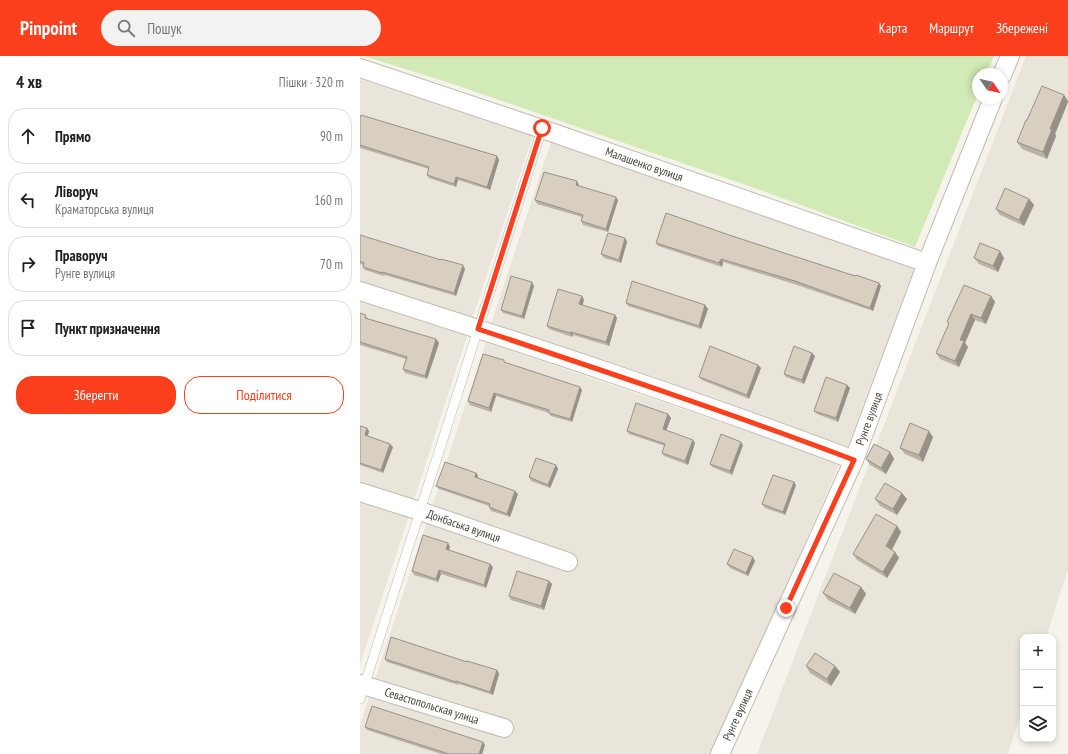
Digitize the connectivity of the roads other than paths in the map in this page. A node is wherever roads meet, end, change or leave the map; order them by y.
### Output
1 (1010, 56) edge
2 (360, 68) edge
3 (1005, 68) edge
4 (991, 104) edge
5 (542, 128) junction
6 (927, 263) junction
7 (360, 290) edge
8 (478, 329) junction
9 (854, 460) junction
10 (360, 492) edge
11 (420, 511) junction
12 (568, 562) dead end
13 (361, 690) edge
14 (504, 728) dead end
15 (720, 754) edge

1 - 3 street
2 - 5 street, Малашенко вулиця
4 - 6 street, Рунге вулиця
5 - 6 street, Малашенко вулиця
5 - 8 lane
6 - 9 street, Рунге вулиця
7 - 8 street
8 - 9 street
8 - 11 lane
9 - 15 street, Рунге вулиця
10 - 11 street, Донбаська вулиця
11 - 12 street, Донбаська вулиця
11 - 13 lane
13 - 14 street, Севастопольская улица

